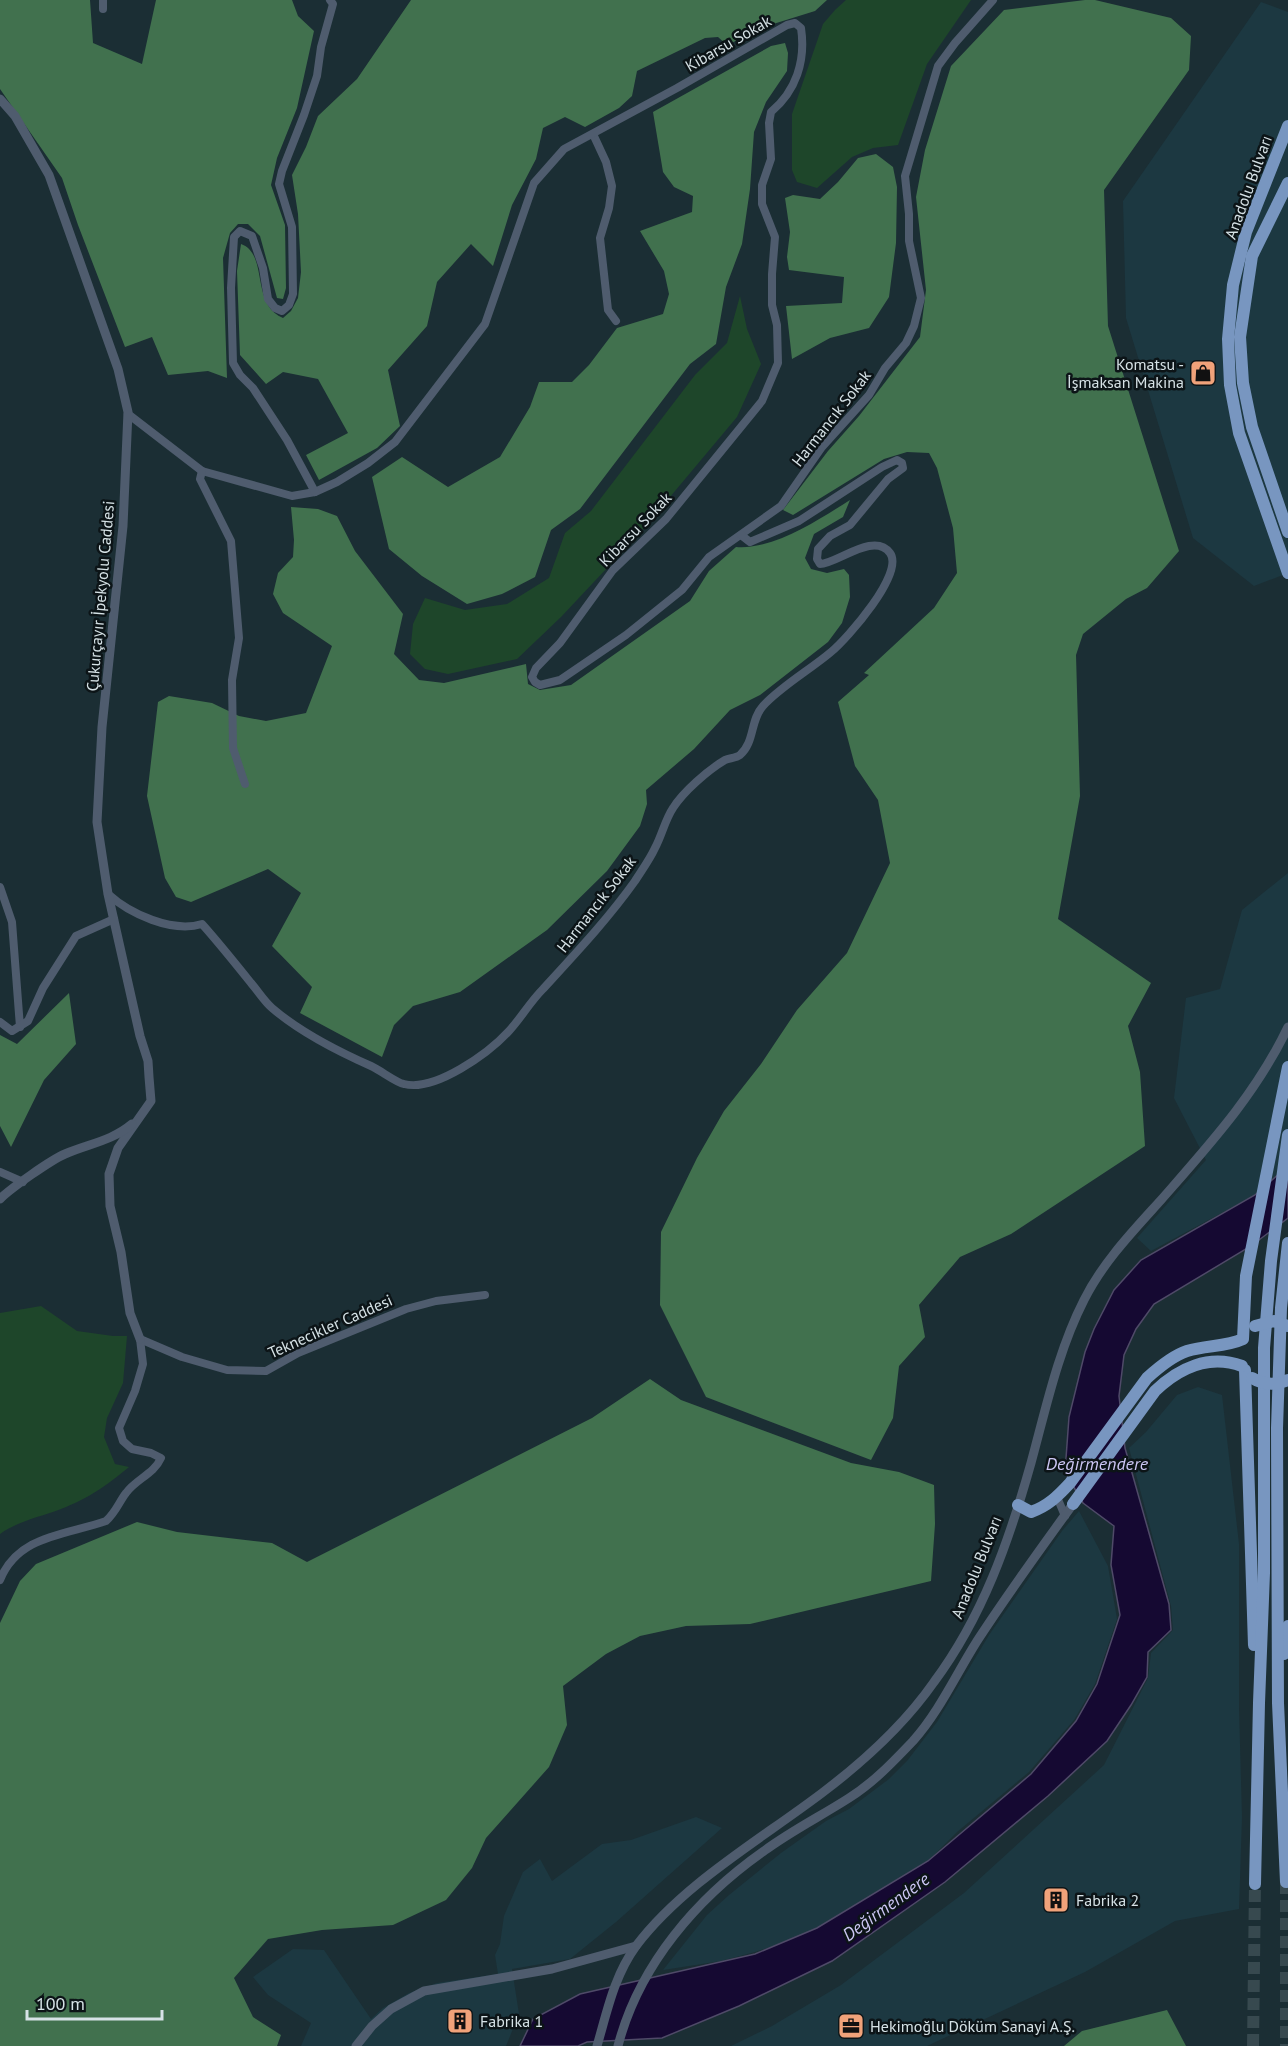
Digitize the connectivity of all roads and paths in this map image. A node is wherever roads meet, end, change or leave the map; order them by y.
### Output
1 (330, 0) edge
2 (993, 0) edge
3 (0, 99) edge
4 (1288, 126) edge
5 (593, 134) junction
6 (1288, 183) edge
7 (616, 321) dead end
8 (128, 414) junction
9 (202, 471) junction
10 (315, 492) junction
11 (1288, 532) edge
12 (741, 535) junction
13 (1288, 573) edge
14 (245, 784) dead end
15 (0, 887) edge
16 (108, 894) junction
17 (114, 919) junction
18 (0, 1022) edge
19 (1288, 1026) edge
20 (20, 1027) junction
21 (1288, 1066) edge
22 (142, 1116) junction
23 (1288, 1136) edge
24 (0, 1172) edge
25 (23, 1182) junction
26 (0, 1199) edge
27 (1287, 1249) edge
28 (485, 1295) dead end
29 (1288, 1326) edge
30 (140, 1339) junction
31 (1243, 1339) junction
32 (1246, 1371) junction
33 (1288, 1380) edge
34 (1057, 1497) junction
35 (1073, 1504) joint
36 (1018, 1505) junction
37 (1065, 1516) junction
38 (0, 1580) edge
39 (1288, 1626) edge
40 (1258, 1703) junction
41 (1278, 1703) junction
42 (1286, 1882) dead end
43 (1255, 1884) tunnel mouth
44 (636, 1946) junction
45 (356, 2046) edge
46 (597, 2046) edge
47 (618, 2046) edge

1 - 10 street
2 - 12 street, Harmancık Sokak
3 - 8 street, Çukurçayır İpekyolu Caddesi
4 - 13 highway, Anadolu Bulvarı
5 - 7 street
5 - 10 street, Kibarsu Sokak
5 - 12 street, Kibarsu Sokak
6 - 11 highway, Anadolu Bulvarı
8 - 9 street, Kibarsu Sokak
8 - 16 street, Çukurçayır İpekyolu Caddesi
9 - 10 street, Kibarsu Sokak
9 - 14 street
12 - 16 street, Harmancık Sokak
15 - 20 street
16 - 17 street, Çukurçayır İpekyolu Caddesi
17 - 20 street
17 - 22 street, Çukurçayır İpekyolu Caddesi
18 - 20 street
19 - 36 street, Anadolu Bulvarı
21 - 31 highway
22 - 25 street
22 - 30 street
23 - 40 highway
24 - 25 street
25 - 26 street
27 - 41 highway
28 - 30 street, Teknecikler Caddesi
29 - 31 highway, bridge
30 - 38 street
31 - 32 highway
31 - 34 highway
32 - 33 highway, bridge
32 - 35 highway
32 - 40 highway
34 - 36 highway
34 - 37 street
35 - 37 street, Anadolu Bulvarı
36 - 44 street, Anadolu Bulvarı
37 - 47 street, Anadolu Bulvarı
39 - 41 highway
40 - 43 highway
41 - 42 highway
44 - 45 street
44 - 46 street, Anadolu Bulvarı

